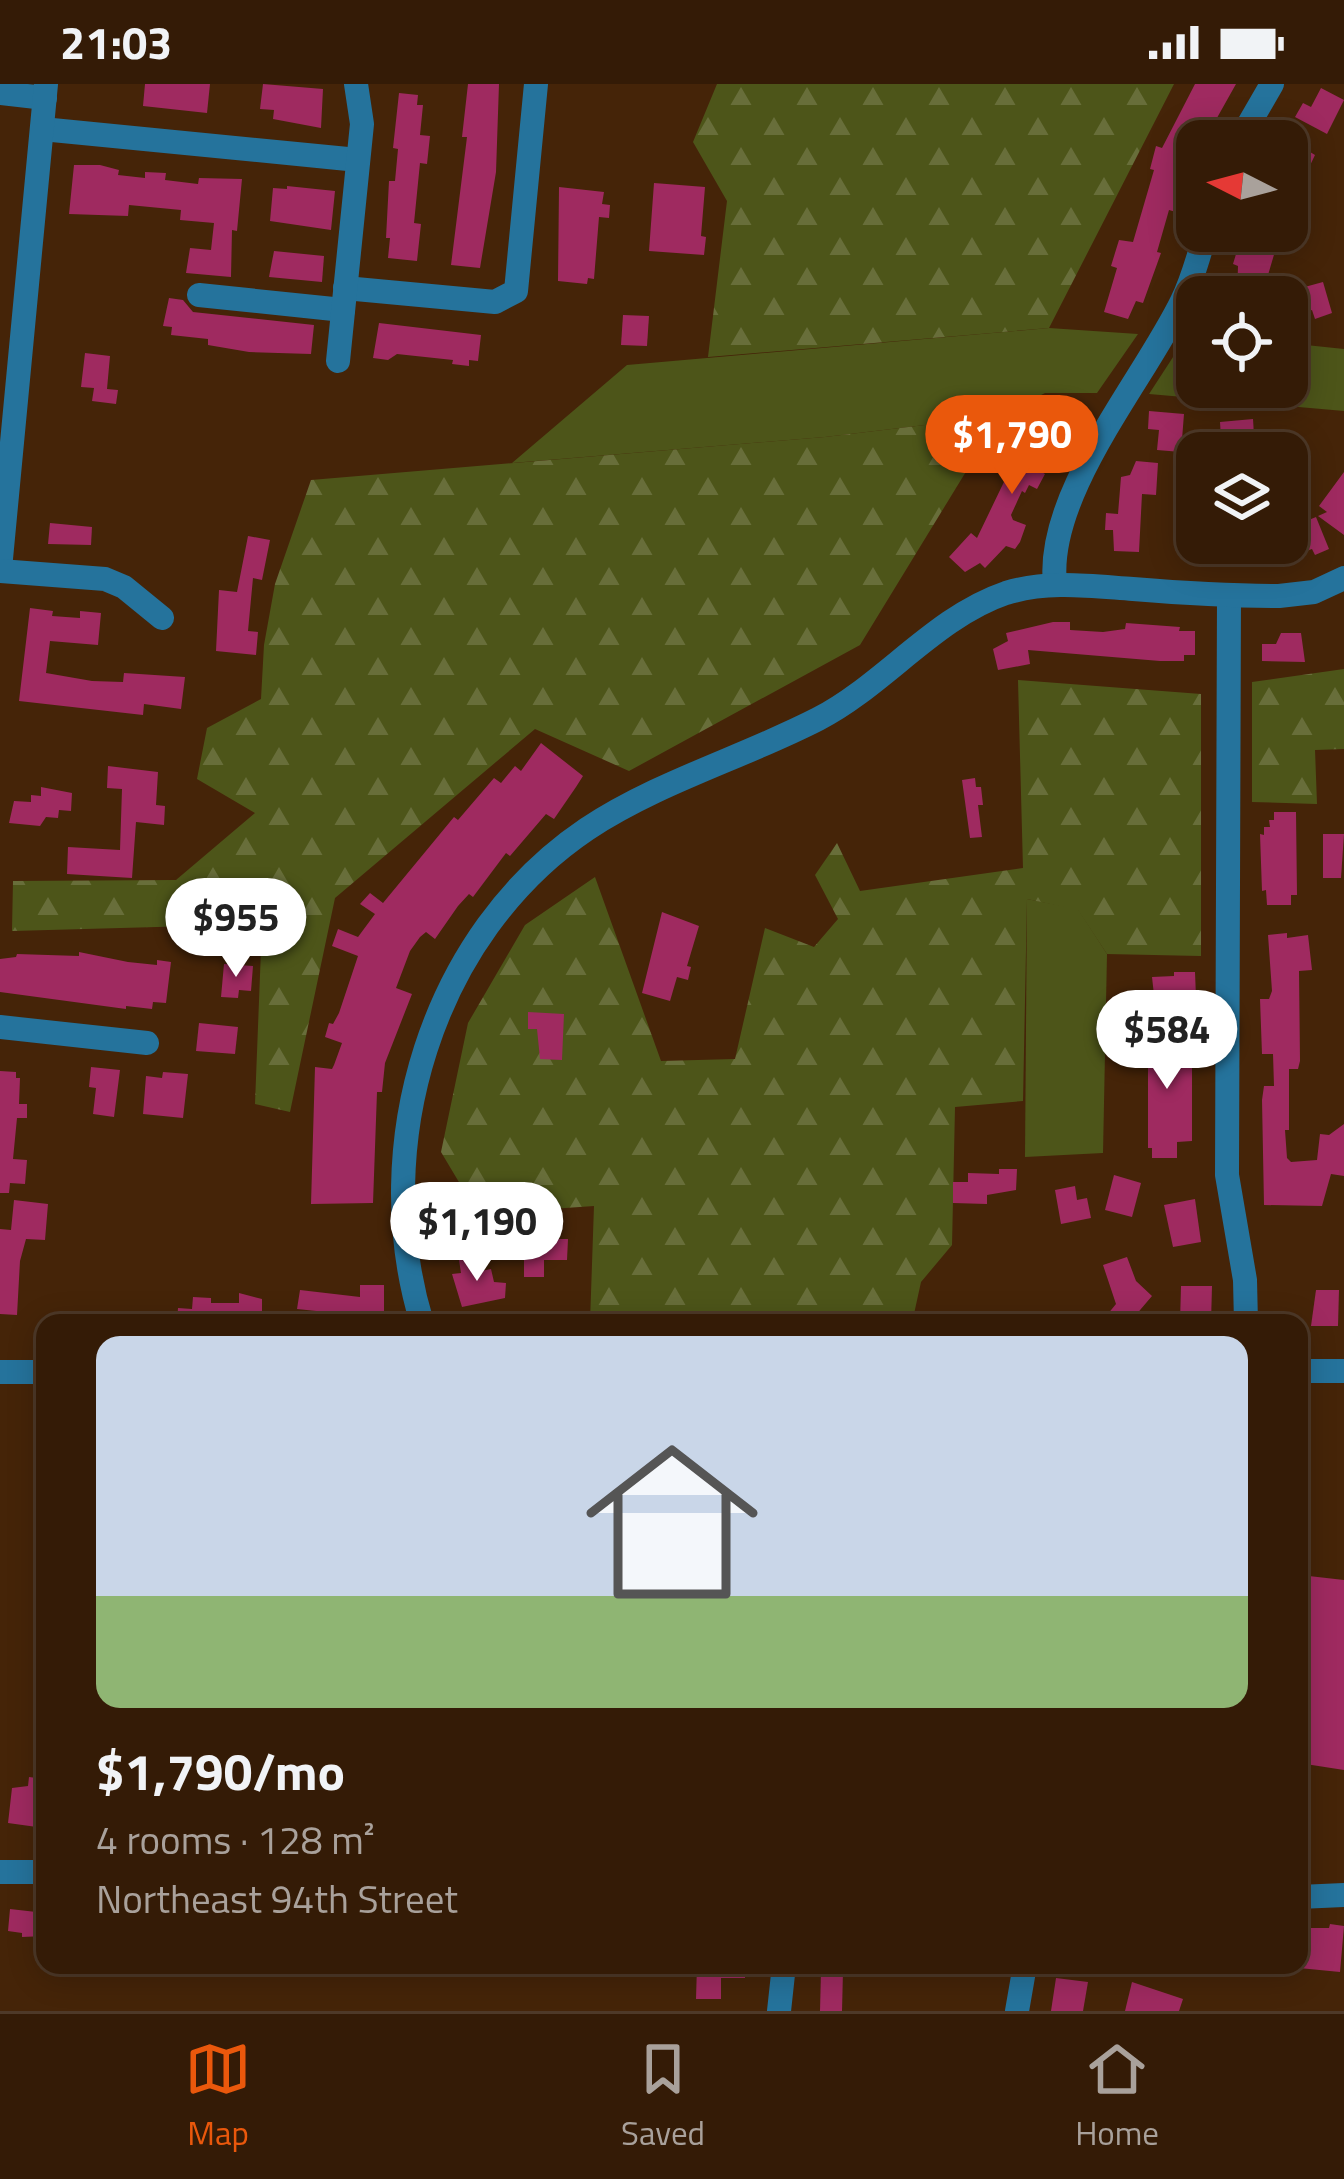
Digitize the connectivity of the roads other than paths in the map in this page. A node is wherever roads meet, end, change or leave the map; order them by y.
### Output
1 (356, 84) edge
2 (536, 84) edge
3 (1271, 84) edge
4 (45, 91) edge
5 (0, 93) edge
6 (1251, 120) edge
7 (42, 129) junction
8 (358, 160) junction
9 (1198, 252) edge
10 (200, 295) dead end
11 (344, 299) junction
12 (338, 361) dead end
13 (9, 382) edge
14 (0, 570) edge
15 (1344, 578) edge
16 (1054, 584) junction
17 (1229, 596) junction
18 (163, 618) dead end
19 (0, 1027) edge
20 (147, 1042) dead end
21 (420, 1314) edge
22 (1246, 1314) edge
23 (1308, 1371) edge
24 (0, 1372) edge
25 (36, 1372) edge
26 (1344, 1372) edge
27 (0, 1871) edge
28 (36, 1872) edge
29 (1344, 1894) edge
30 (1308, 1896) edge
31 (783, 1974) edge
32 (1023, 1974) edge
33 (779, 2011) edge
34 (1017, 2011) edge

1 - 8 street
2 - 11 street
3 - 6 street
4 - 5 street
4 - 7 street
7 - 8 street
7 - 13 street
8 - 11 street
9 - 16 street
10 - 11 street
11 - 12 street
13 - 14 street
14 - 18 street
15 - 17 street
16 - 17 street
16 - 21 street
17 - 22 street
19 - 20 street
23 - 26 street
24 - 25 street
27 - 28 street
29 - 30 street
31 - 33 street
32 - 34 street

